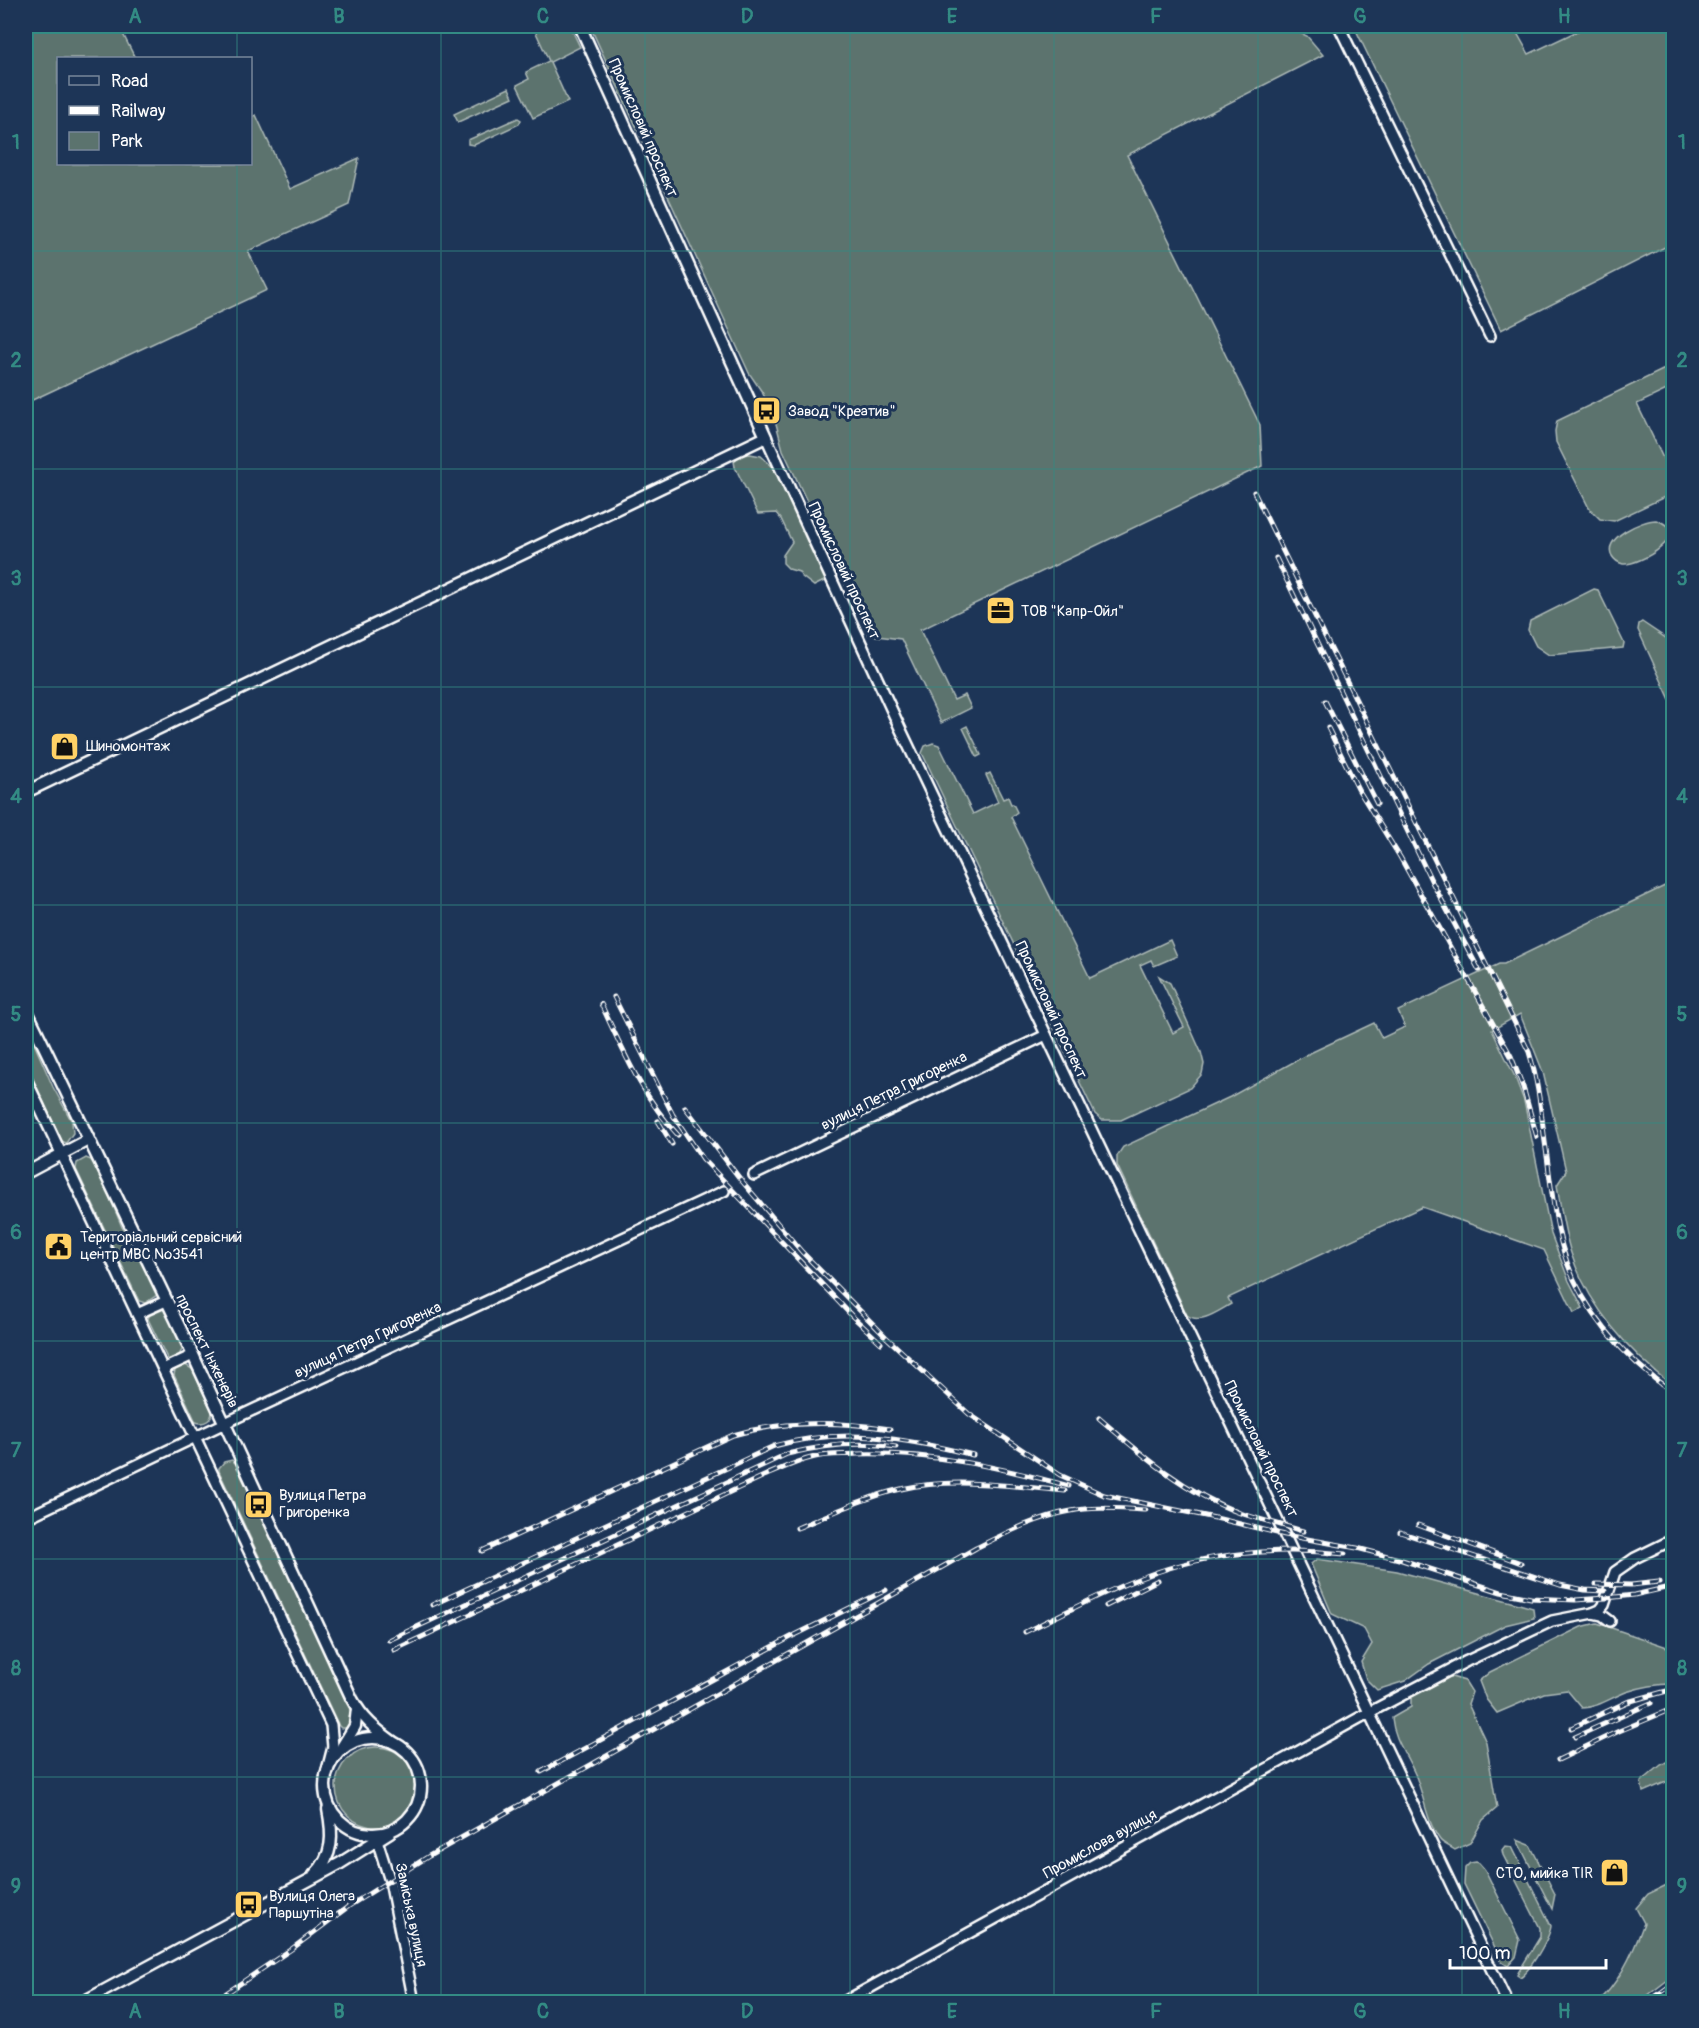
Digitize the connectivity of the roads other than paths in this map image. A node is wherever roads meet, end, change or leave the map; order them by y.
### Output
1 (580, 26) edge
2 (1339, 26) edge
3 (1490, 336) dead end
4 (766, 437) junction
5 (26, 792) edge
6 (26, 1009) edge
7 (1046, 1035) junction
8 (26, 1079) edge
9 (88, 1140) junction
10 (61, 1153) junction
11 (26, 1173) edge
12 (754, 1175) dead end
13 (724, 1191) dead end
14 (166, 1300) junction
15 (137, 1314) junction
16 (193, 1355) junction
17 (163, 1369) junction
18 (225, 1423) junction
19 (196, 1437) junction
20 (26, 1518) edge
21 (1674, 1539) edge
22 (1593, 1613) junction
23 (1611, 1621) dead end
24 (357, 1709) junction
25 (1370, 1712) junction
26 (393, 1742) junction
27 (339, 1751) junction
28 (326, 1774) junction
29 (326, 1800) junction
30 (375, 1838) junction
31 (305, 1883) junction
32 (83, 2002) edge
33 (414, 2002) edge
34 (844, 2002) edge
35 (1507, 2002) edge

1 - 4 street, Промисловий проспект
2 - 3 street
4 - 5 street
4 - 7 street, Промисловий проспект
6 - 9 street, проспект Інженерів
7 - 12 street, вулиця Петра Григоренка
7 - 25 street, Промисловий проспект
8 - 10 street
9 - 10 street
9 - 14 street, проспект Інженерів
10 - 11 street
10 - 15 street
13 - 18 street, вулиця Петра Григоренка
14 - 15 street
14 - 16 street, проспект Інженерів
15 - 17 street
16 - 17 street
16 - 18 street, проспект Інженерів
17 - 19 street
18 - 19 street, вулиця Петра Григоренка
18 - 24 street, проспект Інженерів
19 - 20 street, вулиця Петра Григоренка
19 - 28 street
21 - 22 street
22 - 23 street
22 - 25 street, Промислова вулиця
24 - 26 street, проспект Інженерів
24 - 27 street
25 - 34 street, Промислова вулиця
25 - 35 street, Промисловий проспект
26 - 27 street
26 - 30 street
27 - 28 street
28 - 29 street
29 - 30 street
29 - 31 street
30 - 31 street
30 - 33 street, Заміська вулиця
31 - 32 street

